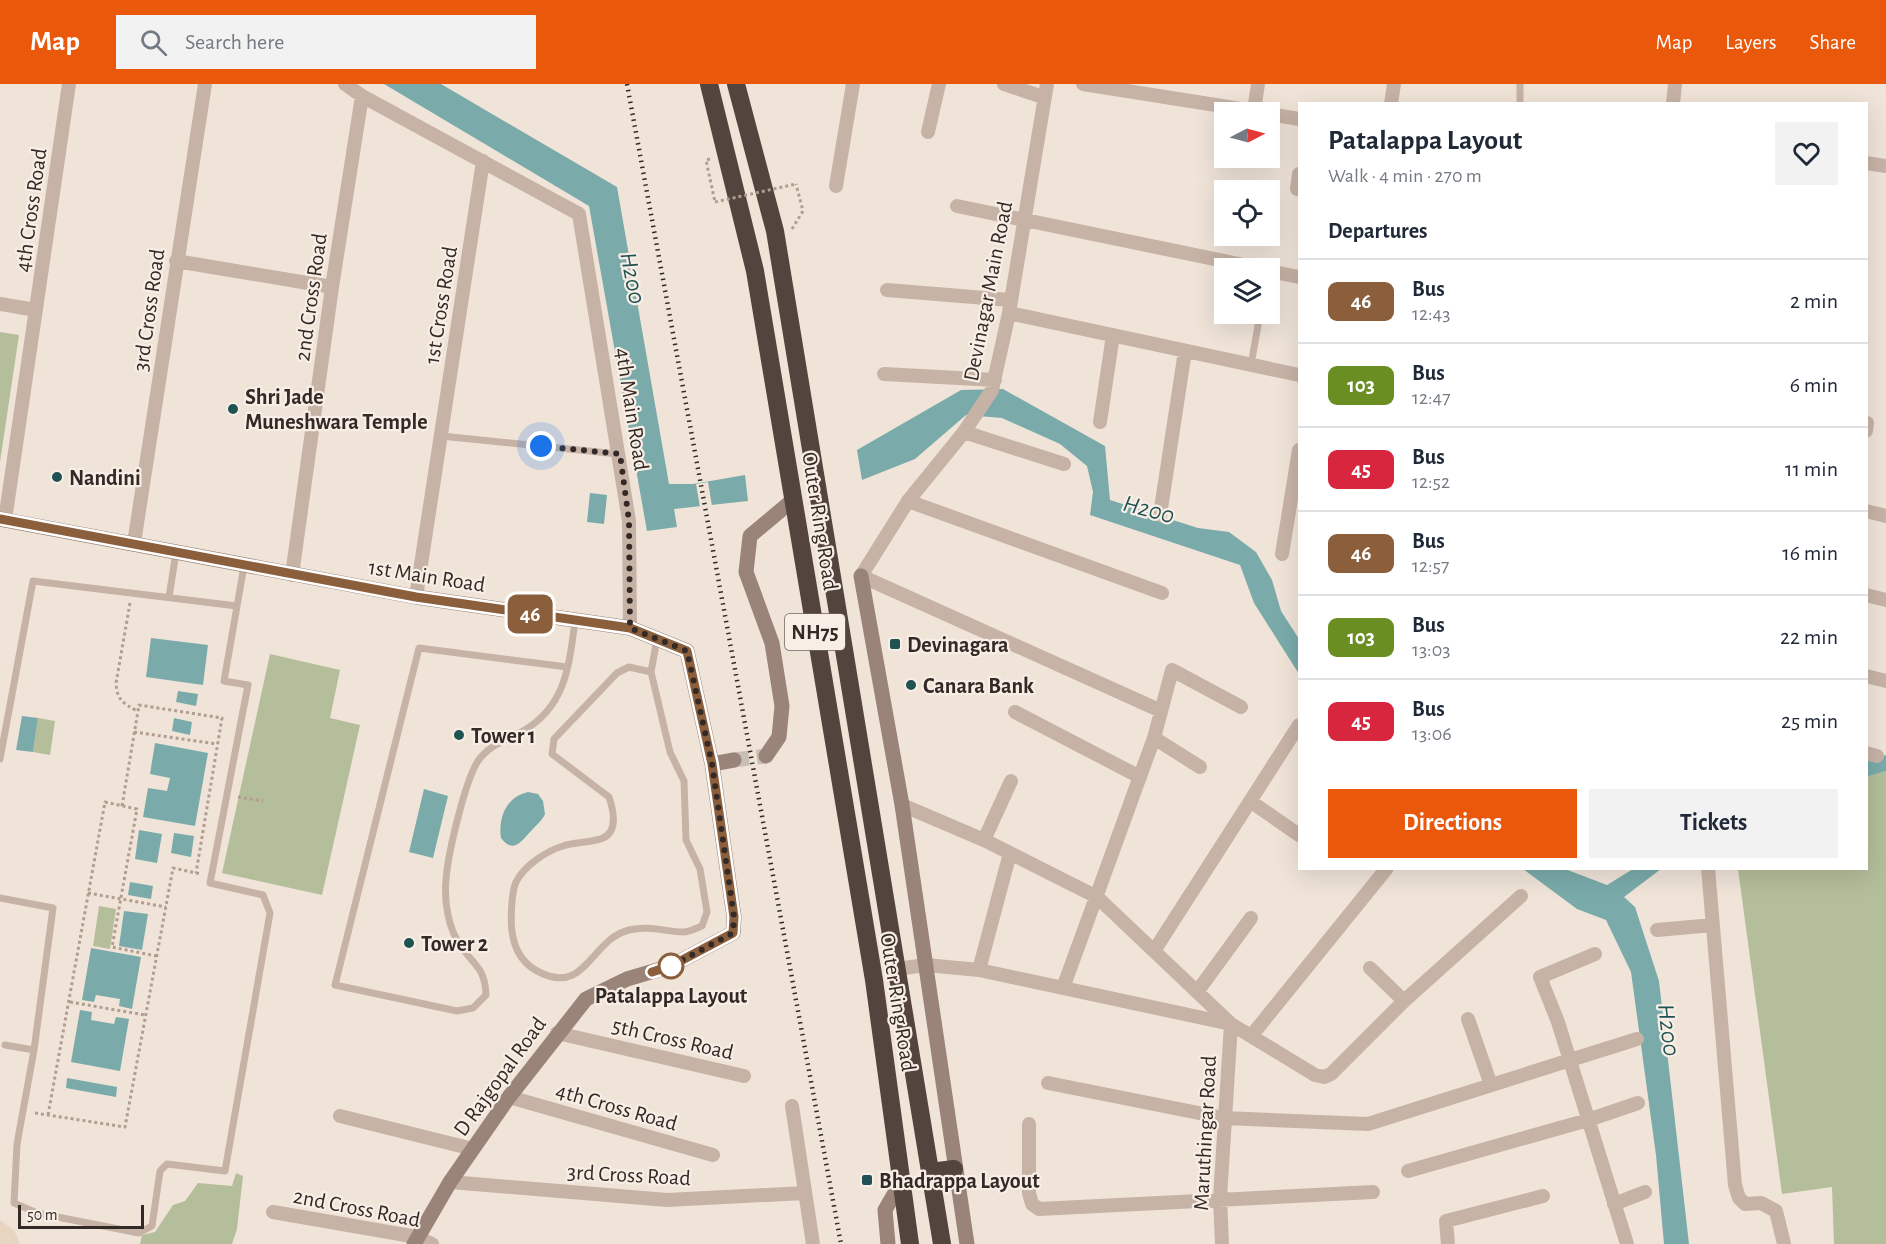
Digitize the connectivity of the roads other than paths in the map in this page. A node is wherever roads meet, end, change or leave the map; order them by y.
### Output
1 (69, 84) edge
2 (205, 84) edge
3 (345, 84) edge
4 (709, 84) edge
5 (736, 84) edge
6 (853, 84) edge
7 (939, 84) edge
8 (1004, 84) edge
9 (1083, 84) edge
10 (1258, 84) edge
11 (1394, 84) edge
12 (1520, 84) edge
13 (1675, 84) edge
14 (1045, 91) edge
15 (363, 96) junction
16 (1257, 102) edge
17 (1391, 102) edge
18 (1520, 102) edge
19 (1673, 102) edge
20 (1214, 105) edge
21 (1280, 116) edge
22 (1298, 119) edge
23 (928, 132) dead end
24 (483, 161) junction
25 (1868, 164) edge
26 (1886, 165) edge
27 (1298, 182) edge
28 (836, 186) dead end
29 (1297, 189) dead end
30 (957, 206) dead end
31 (1024, 218) junction
32 (1214, 259) edge
33 (176, 261) junction
34 (1280, 273) edge
35 (1298, 277) edge
36 (332, 287) junction
37 (887, 290) dead end
38 (0, 304) edge
39 (1010, 306) junction
40 (36, 310) junction
41 (1258, 324) edge
42 (1113, 335) junction
43 (1185, 351) junction
44 (1251, 365) junction
45 (884, 374) dead end
46 (1298, 375) edge
47 (993, 385) junction
48 (1100, 422) dead end
49 (968, 426) junction
50 (441, 436) junction
51 (620, 454) junction
52 (1298, 456) edge
53 (1064, 464) dead end
54 (793, 500) junction
55 (908, 501) junction
56 (1868, 512) edge
57 (1160, 515) dead end
58 (1886, 516) edge
59 (3, 519) edge
60 (134, 543) junction
61 (176, 552) junction
62 (1282, 554) dead end
63 (244, 566) junction
64 (292, 575) junction
65 (861, 576) junction
66 (1162, 593) dead end
67 (1868, 596) edge
68 (169, 597) junction
69 (416, 597) junction
70 (1886, 600) edge
71 (237, 606) junction
72 (576, 621) junction
73 (630, 628) junction
74 (657, 639) junction
75 (567, 666) junction
76 (651, 672) junction
77 (1868, 676) edge
78 (1886, 681) edge
79 (1241, 707) dead end
80 (1159, 710) junction
81 (1016, 712) dead end
82 (1297, 734) edge
83 (1154, 738) junction
84 (766, 756) dead end
85 (0, 759) edge
86 (734, 760) tunnel mouth
87 (712, 764) junction
88 (1200, 767) dead end
89 (1140, 777) junction
90 (1011, 781) dead end
91 (1250, 801) junction
92 (902, 805) junction
93 (1298, 834) edge
94 (984, 840) junction
95 (1010, 853) junction
96 (1385, 870) edge
97 (1708, 870) edge
98 (1094, 896) junction
99 (1521, 896) dead end
100 (0, 898) edge
101 (1251, 918) dead end
102 (1713, 925) junction
103 (1657, 930) dead end
104 (1154, 951) junction
105 (1595, 954) dead end
106 (926, 965) junction
107 (1370, 968) dead end
108 (896, 969) junction
109 (979, 970) junction
110 (652, 972) joint
111 (1063, 988) junction
112 (1197, 992) junction
113 (1404, 1001) junction
114 (1467, 1019) dead end
115 (1231, 1024) junction
116 (557, 1033) junction
117 (1252, 1035) junction
118 (1636, 1039) dead end
119 (4, 1045) dead end
120 (34, 1050) junction
121 (1569, 1060) junction
122 (744, 1076) dead end
123 (1048, 1083) dead end
124 (1491, 1085) junction
125 (509, 1097) junction
126 (1638, 1103) dead end
127 (792, 1106) dead end
128 (340, 1116) dead end
129 (1224, 1118) junction
130 (1588, 1120) junction
131 (1029, 1124) dead end
132 (473, 1149) junction
133 (713, 1155) dead end
134 (954, 1169) junction
135 (1408, 1171) dead end
136 (930, 1172) junction
137 (450, 1182) junction
138 (900, 1184) junction
139 (1373, 1192) dead end
140 (1645, 1192) dead end
141 (805, 1193) junction
142 (1543, 1196) dead end
143 (1220, 1198) junction
144 (1614, 1204) junction
145 (273, 1212) dead end
146 (415, 1240) edge
147 (432, 1244) edge
148 (813, 1244) edge
149 (888, 1244) edge
150 (910, 1244) edge
151 (942, 1244) edge
152 (967, 1244) edge
153 (1222, 1244) edge
154 (1448, 1244) edge
155 (1627, 1244) edge
156 (1784, 1244) edge

1 - 40 street, 4th Cross Road
2 - 33 street, 3rd Cross Road
3 - 15 street, 4th Main Road
4 - 54 highway, Outer Ring Road / NH75
5 - 108 highway, Outer Ring Road / NH75
6 - 28 street
7 - 23 street
8 - 14 street
9 - 20 street
10 - 16 street
11 - 17 street
12 - 18 lane
13 - 19 street
14 - 31 street, Devinagar Main Road
15 - 24 street, 4th Main Road
15 - 36 street, 2nd Cross Road
21 - 22 street
24 - 50 street, 1st Cross Road
24 - 51 street, 4th Main Road
25 - 26 street
27 - 29 street
30 - 31 street
31 - 32 street
31 - 39 street, Devinagar Main Road
33 - 36 street
33 - 60 street, 3rd Cross Road
34 - 35 street
36 - 64 street, 2nd Cross Road
37 - 39 street
38 - 40 street
39 - 42 street
39 - 47 street, Devinagar Main Road
40 - 59 street, 4th Cross Road
41 - 44 lane
42 - 43 street
42 - 48 street
43 - 44 street
43 - 57 street
44 - 46 street
45 - 47 street
47 - 49 street, Devinagar Main Road
49 - 53 street
49 - 55 street, Devinagar Main Road
50 - 51 lane
50 - 69 street, 1st Cross Road
51 - 73 street, 4th Main Road
52 - 62 street
54 - 84 street
54 - 138 highway, Outer Ring Road / NH75
55 - 65 street, Devinagar Main Road
55 - 66 street
56 - 58 street
59 - 60 street, 1st Main Road
60 - 61 street, 1st Main Road
61 - 63 street, 1st Main Road
61 - 68 lane
63 - 64 street, 1st Main Road
63 - 71 lane
64 - 69 street, 1st Main Road
65 - 80 street
65 - 92 street
67 - 70 street
68 - 71 lane
68 - 85 lane
69 - 72 street, 1st Main Road
71 - 120 lane
72 - 73 street, 1st Main Road
72 - 75 lane
73 - 74 street, 1st Main Road
74 - 76 lane
74 - 87 street, 1st Main Road
75 - 75 lane
76 - 76 lane
77 - 78 street
79 - 80 street
80 - 83 street
81 - 89 street
82 - 91 street
83 - 88 street
83 - 89 street
86 - 87 street
87 - 110 street, 1st Main Road
89 - 98 street
90 - 94 street
91 - 93 street
91 - 104 street
92 - 94 street
92 - 106 street
94 - 95 street
95 - 98 street
95 - 109 street
96 - 117 street
97 - 102 street
98 - 104 street
98 - 111 street
99 - 113 street
100 - 120 lane
101 - 112 street
102 - 103 street
102 - 156 street
104 - 112 street
105 - 121 street
106 - 108 street
106 - 109 street
106 - 134 street
107 - 113 street
108 - 136 highway, Outer Ring Road / NH75
109 - 111 street
110 - 116 street, D Rajgopal Road
111 - 115 street
112 - 115 street
113 - 117 street
114 - 124 street
115 - 117 street
115 - 129 street, Maruthingar Road
116 - 122 street, 5th Cross Road
116 - 125 street, D Rajgopal Road
118 - 121 street
119 - 120 lane
121 - 124 street
121 - 130 street
123 - 129 street
124 - 129 street
125 - 132 street, D Rajgopal Road
125 - 133 street, 4th Cross Road
126 - 130 street
127 - 141 street
128 - 132 street
129 - 143 street, Maruthingar Road
130 - 135 street
130 - 144 street
131 - 143 street
132 - 137 street, D Rajgopal Road
134 - 136 highway
134 - 152 street
136 - 151 highway, NH75
137 - 141 street, 3rd Cross Road
137 - 146 street, D Rajgopal Road
138 - 149 street
138 - 150 highway, NH75
139 - 143 street
140 - 144 street
141 - 148 street
142 - 154 street
143 - 153 street, Maruthingar Road
144 - 155 street
145 - 146 street, 2nd Cross Road
146 - 147 street, 2nd Cross Road

